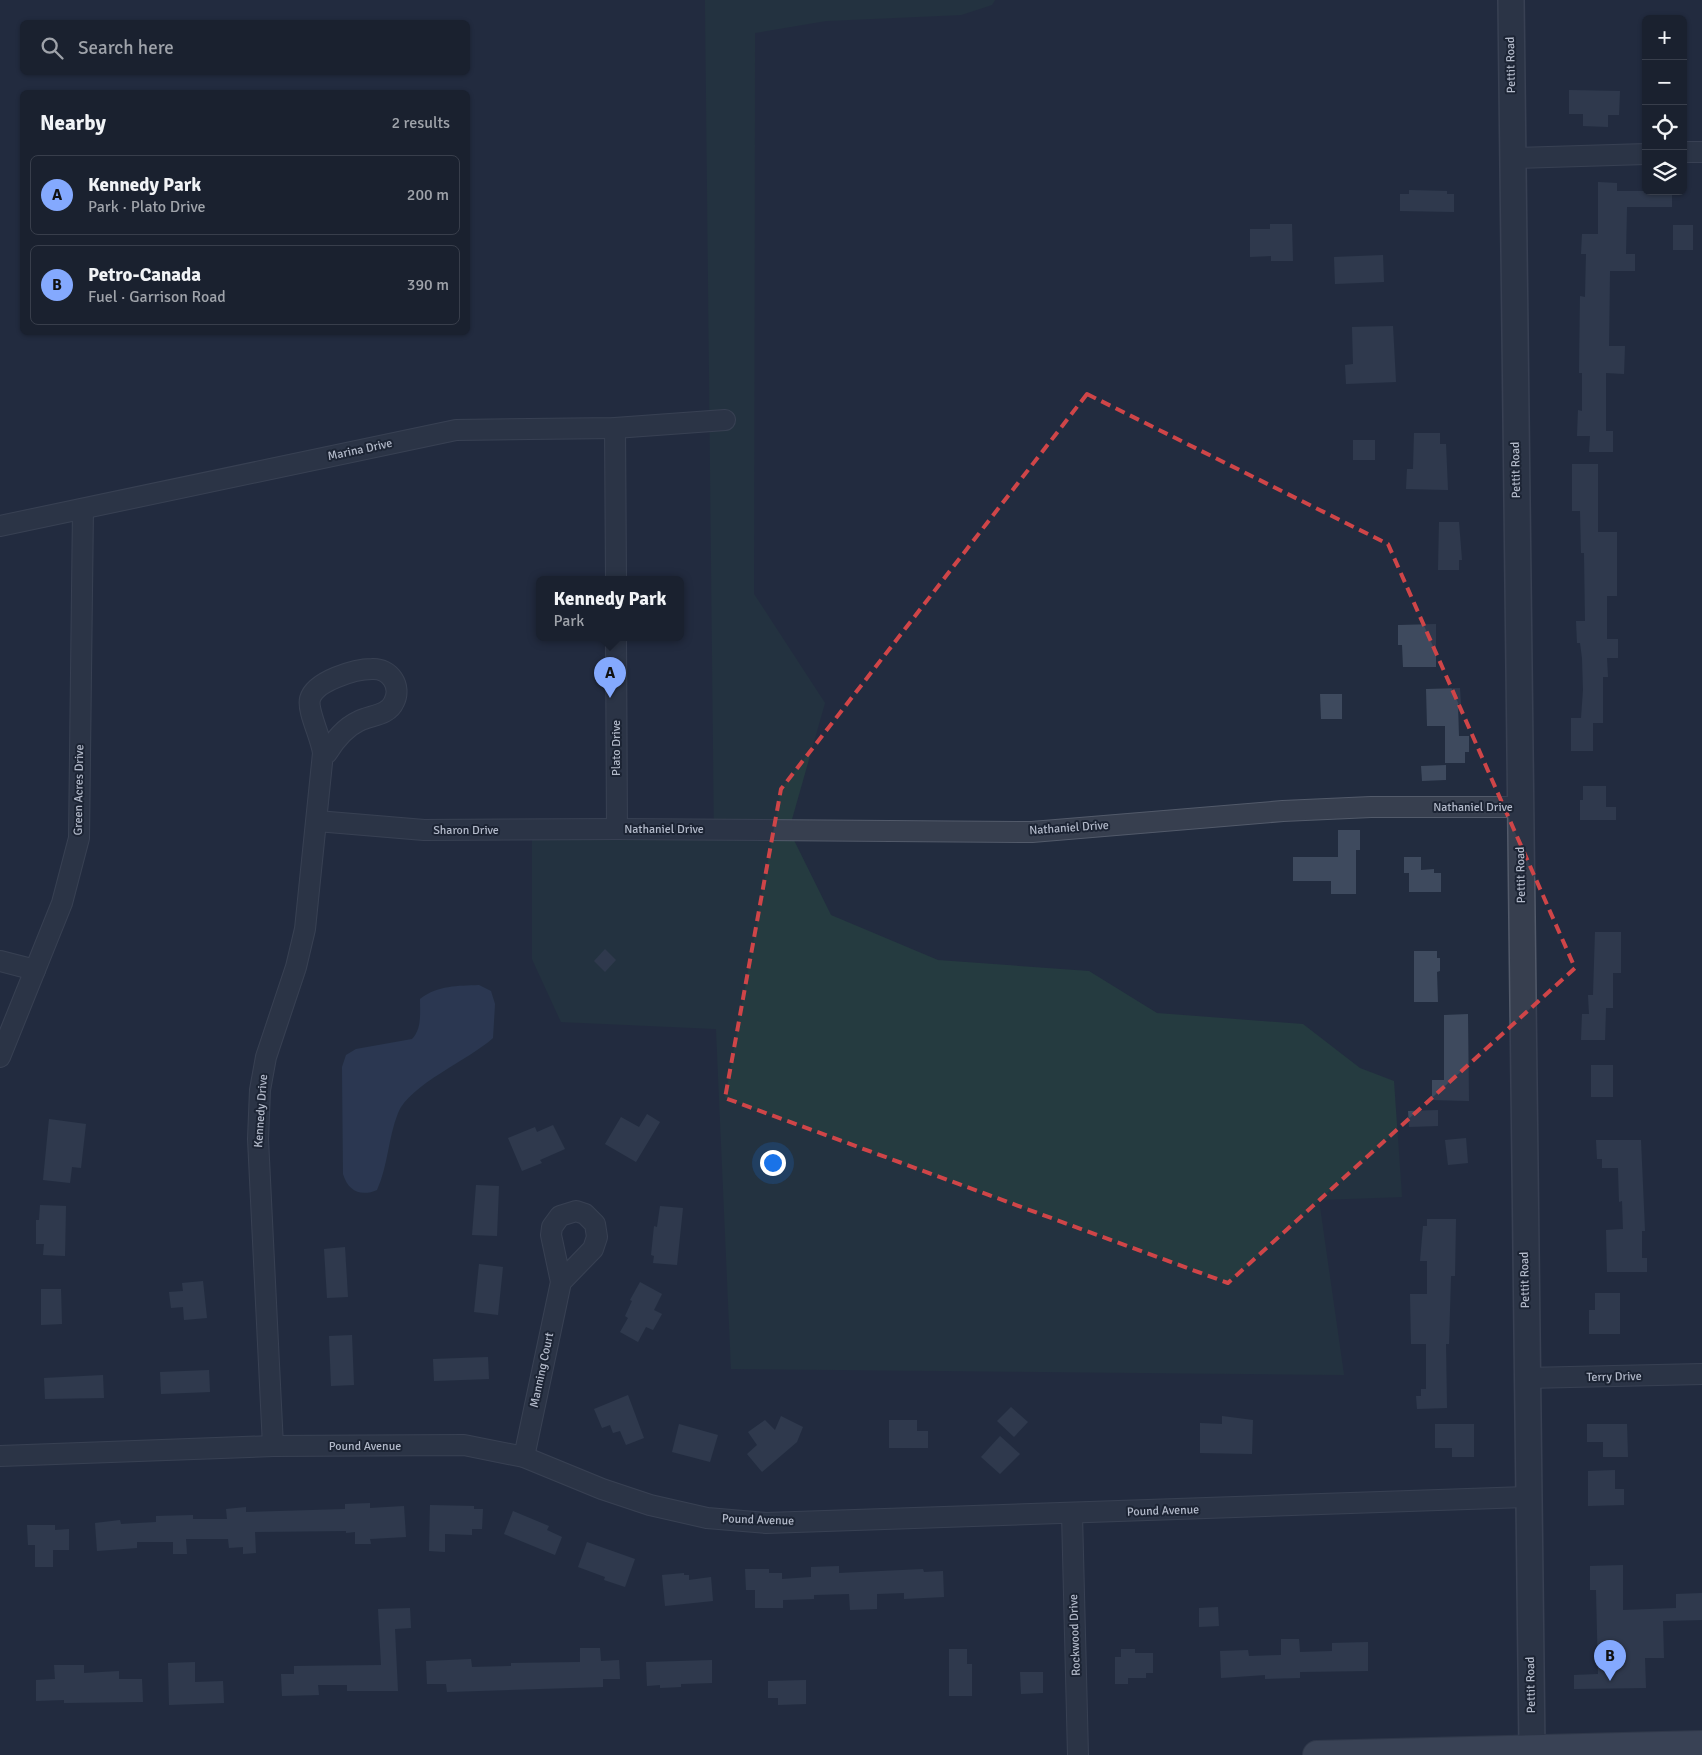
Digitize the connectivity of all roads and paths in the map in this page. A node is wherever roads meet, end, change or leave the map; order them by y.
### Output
1 (1511, 0) edge
2 (1687, 152) edge
3 (1702, 152) edge
4 (1642, 154) edge
5 (1512, 158) junction
6 (725, 420) dead end
7 (615, 428) junction
8 (83, 509) junction
9 (0, 526) edge
10 (616, 576) edge
11 (616, 641) edge
12 (324, 753) junction
13 (1520, 807) junction
14 (316, 821) junction
15 (617, 829) junction
16 (0, 960) edge
17 (35, 970) junction
18 (0, 1057) edge
19 (561, 1282) dead end
20 (1702, 1374) edge
21 (1526, 1378) junction
22 (273, 1446) junction
23 (0, 1456) edge
24 (524, 1457) junction
25 (1528, 1497) junction
26 (1072, 1514) junction
27 (1702, 1745) edge
28 (1532, 1752) edge
29 (1078, 1755) edge
30 (1317, 1755) edge

1 - 5 street, Pettit Road
2 - 3 street
4 - 5 street
5 - 13 street, Pettit Road
6 - 7 street, Marina Drive
7 - 8 street, Marina Drive
7 - 10 street
8 - 9 street, Marina Drive
8 - 17 street, Green Acres Drive
11 - 15 street, Plato Drive
12 - 12 street, Kennedy Drive
12 - 14 street, Kennedy Drive
13 - 15 street, Nathaniel Drive
13 - 21 street, Pettit Road
14 - 15 street, Sharon Drive
14 - 22 street, Kennedy Drive
16 - 17 street
17 - 18 street, Green Acres Drive
19 - 24 street, Manning Court
20 - 21 street, Terry Drive
21 - 25 street, Pettit Road
22 - 23 street, Pound Avenue
22 - 24 street, Pound Avenue
24 - 26 street, Pound Avenue
25 - 26 street, Pound Avenue
25 - 28 street, Pettit Road
26 - 29 street, Rockwood Drive
27 - 28 main road
28 - 30 main road

